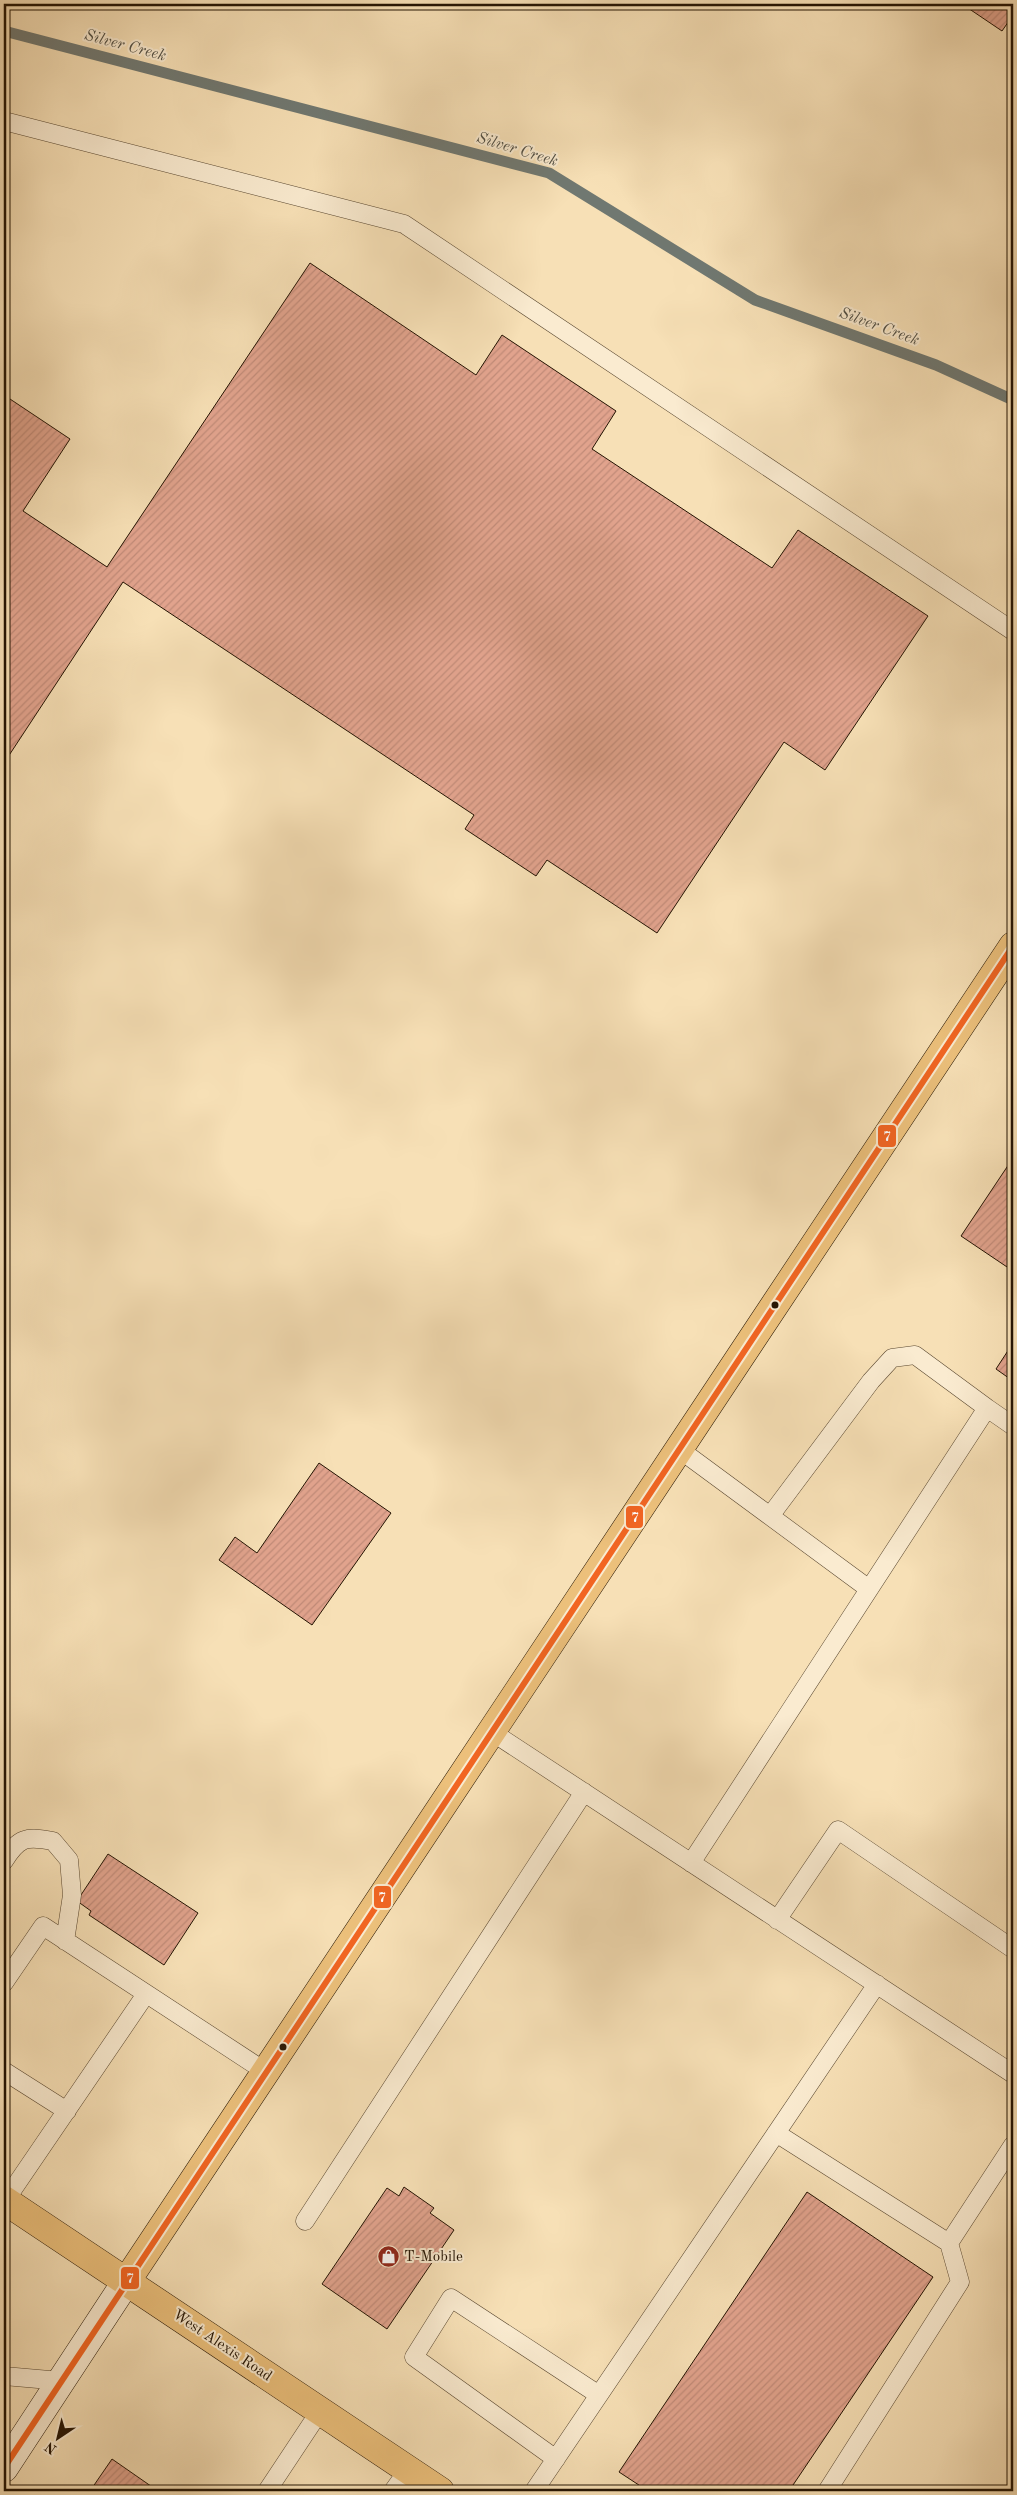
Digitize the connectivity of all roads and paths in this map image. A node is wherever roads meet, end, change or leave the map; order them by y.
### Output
1 (4, 121) edge
2 (1013, 631) edge
3 (1013, 946) edge
4 (987, 1408) junction
5 (1013, 1426) edge
6 (679, 1449) junction
7 (770, 1516) junction
8 (869, 1589) junction
9 (492, 1732) junction
10 (584, 1792) junction
11 (4, 1861) edge
12 (691, 1863) junction
13 (778, 1920) junction
14 (65, 1940) junction
15 (1013, 1949) edge
16 (4, 1983) edge
17 (877, 1984) junction
18 (146, 1994) junction
19 (4, 2071) edge
20 (266, 2072) junction
21 (1013, 2074) edge
22 (67, 2111) junction
23 (776, 2133) junction
24 (1013, 2145) edge
25 (4, 2201) edge
26 (305, 2220) dead end
27 (949, 2243) junction
28 (126, 2282) junction
29 (4, 2376) edge
30 (61, 2381) junction
31 (599, 2395) junction
32 (320, 2411) junction
33 (556, 2459) junction
34 (4, 2468) edge
35 (401, 2481) edge
36 (266, 2491) edge
37 (440, 2491) edge
38 (534, 2491) edge
39 (827, 2491) edge

1 - 2 lane
3 - 6 main road
4 - 5 lane
4 - 7 lane
4 - 8 lane
6 - 7 lane
6 - 9 main road
7 - 8 lane
8 - 12 lane
9 - 10 lane
9 - 20 main road
10 - 12 lane
10 - 26 lane
11 - 14 lane
12 - 13 lane
13 - 15 lane
13 - 17 lane
14 - 16 lane
14 - 18 lane
17 - 21 lane
17 - 23 lane
18 - 20 lane
18 - 22 lane
19 - 22 lane
20 - 28 main road
22 - 25 lane
23 - 27 lane
23 - 31 lane
24 - 27 lane
25 - 28 main road, West Alexis Road
27 - 39 lane
28 - 30 main road
28 - 32 main road, West Alexis Road
29 - 30 lane
30 - 34 main road
31 - 33 lane
31 - 33 lane
32 - 35 main road, West Alexis Road
32 - 36 lane
33 - 38 lane
35 - 37 main road, West Alexis Road

